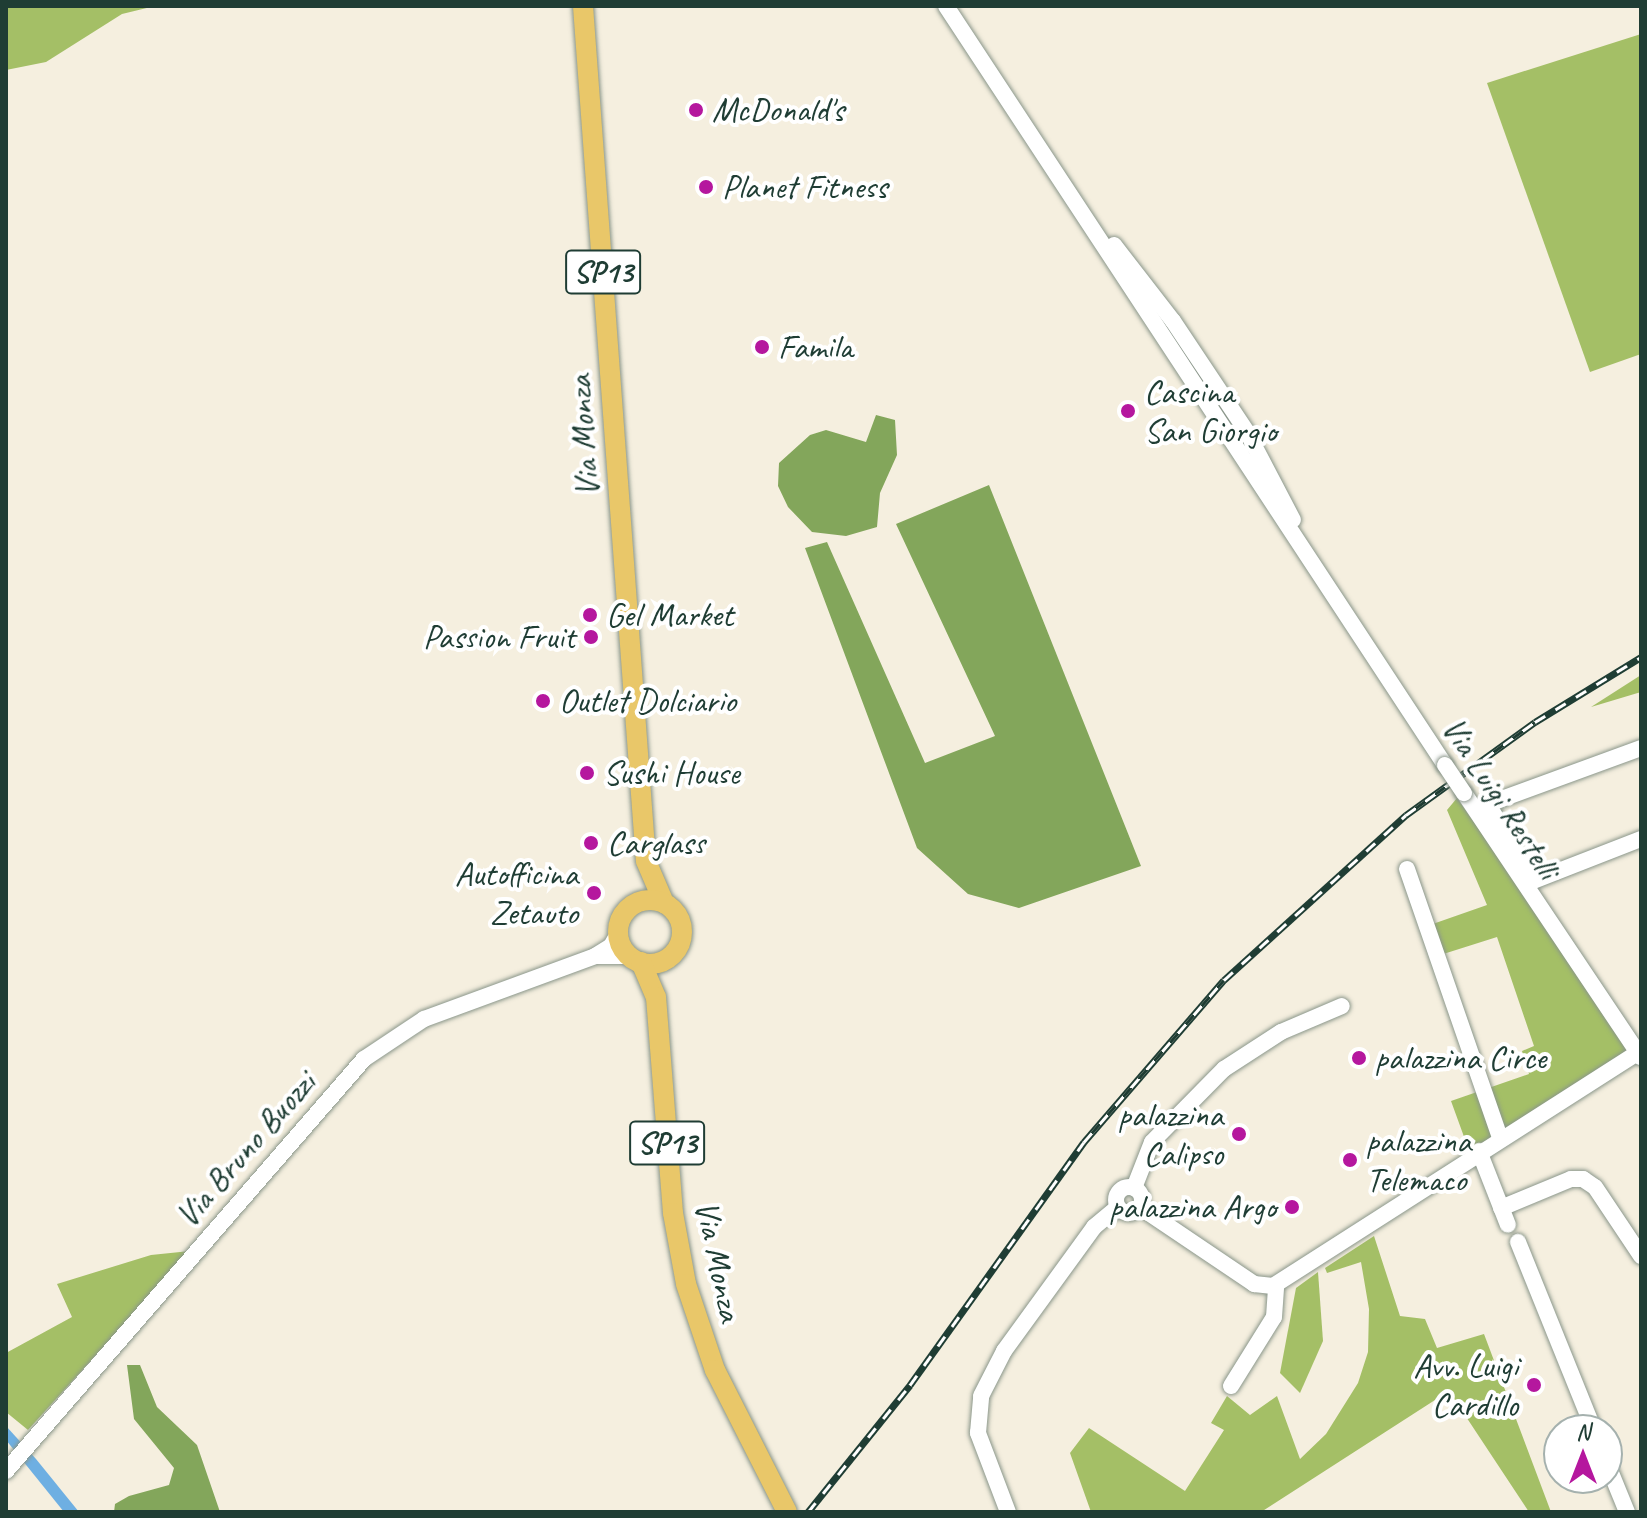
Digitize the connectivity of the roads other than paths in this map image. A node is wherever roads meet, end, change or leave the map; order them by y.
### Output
1 (583, 6) edge
2 (946, 6) edge
3 (1641, 748) edge
4 (1641, 839) edge
5 (646, 861) junction
6 (1407, 869) dead end
7 (664, 903) junction
8 (635, 904) junction
9 (619, 932) junction
10 (595, 956) junction
11 (668, 958) junction
12 (636, 959) junction
13 (657, 1005) junction
14 (1342, 1006) dead end
15 (1640, 1053) edge
16 (1500, 1137) junction
17 (1479, 1151) junction
18 (1134, 1188) junction
19 (1118, 1207) junction
20 (1140, 1207) junction
21 (1501, 1208) junction
22 (1508, 1225) dead end
23 (1518, 1242) dead end
24 (1641, 1256) edge
25 (1276, 1285) junction
26 (1231, 1386) dead end
27 (1588, 1414) edge
28 (6, 1471) edge
29 (787, 1512) edge
30 (1008, 1512) edge

1 - 5 main road, Via Monza / SP13
2 - 15 street, Via Luigi Restelli, bridge
3 - 4 street
5 - 7 main road, Via Monza / SP13
5 - 8 main road, Via Monza / SP13
6 - 16 street
7 - 8 main road
7 - 11 main road, Via Monza / SP13
8 - 9 main road, Via Monza / SP13
9 - 10 street, Via Bruno Buozzi
9 - 12 main road, Via Monza / SP13
10 - 12 street, Via Bruno Buozzi
10 - 28 street, Via Bruno Buozzi
11 - 12 main road
11 - 13 main road, Via Monza / SP13
12 - 13 main road, Via Monza / SP13
13 - 29 main road, Via Monza / SP13
14 - 18 street
15 - 16 street
16 - 17 street
17 - 21 street
17 - 25 street
18 - 19 street
18 - 20 street
19 - 20 street
19 - 30 street
20 - 25 street
21 - 22 street
21 - 24 street
23 - 27 street
25 - 26 street

